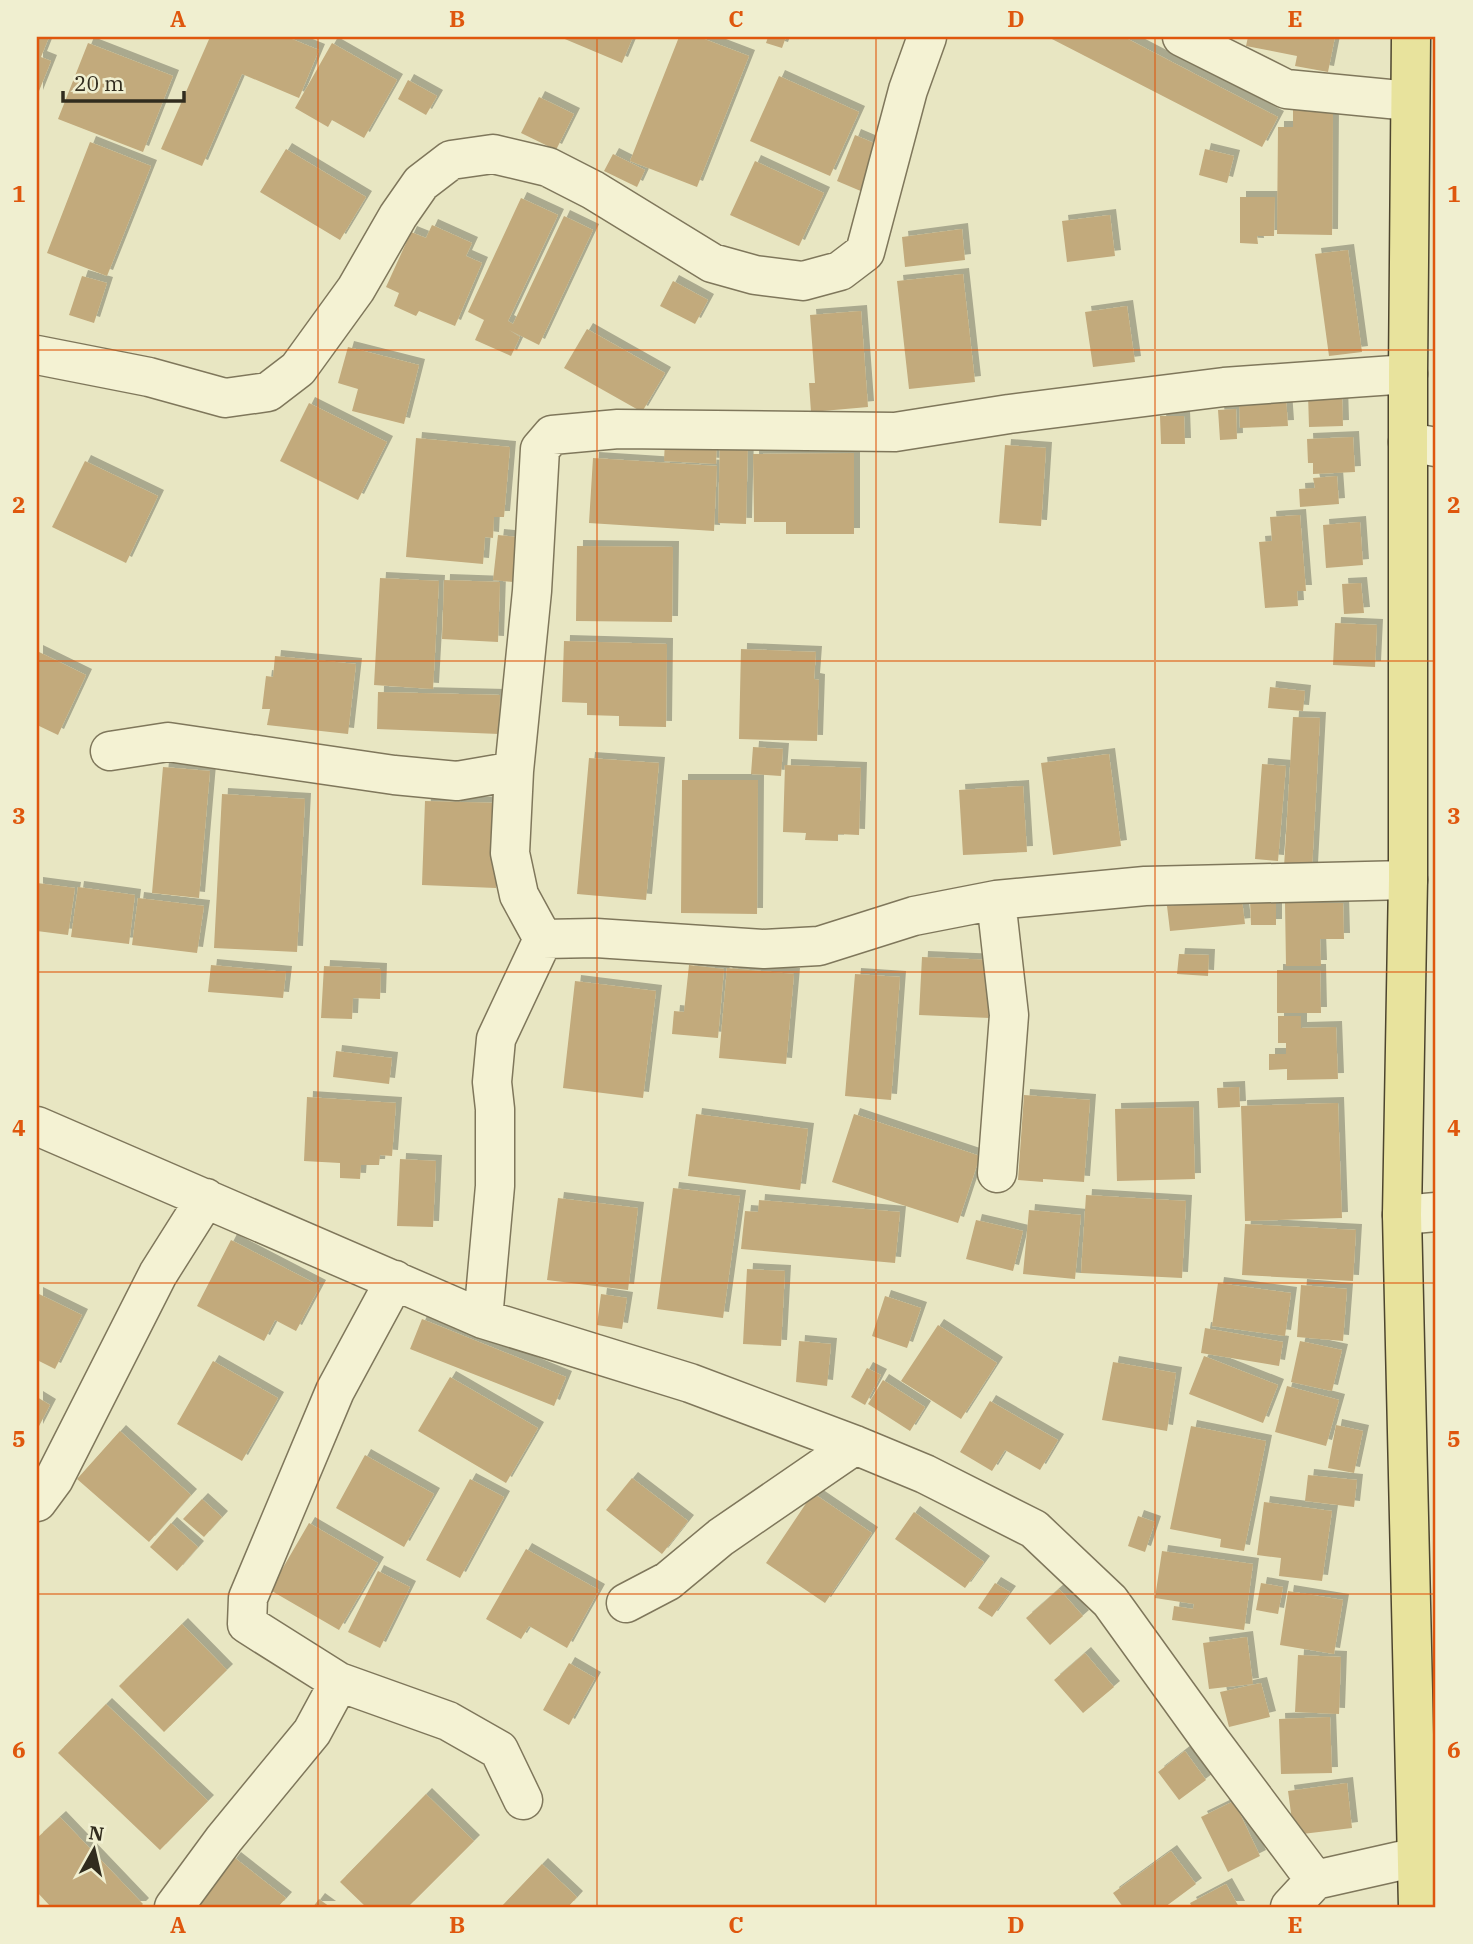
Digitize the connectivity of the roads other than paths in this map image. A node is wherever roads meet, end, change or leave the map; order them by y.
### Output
1 (928, 37) edge
2 (1182, 37) edge
3 (1411, 37) edge
4 (1410, 101) junction
5 (37, 355) edge
6 (1408, 374) junction
7 (1422, 444) edge
8 (110, 751) dead end
9 (514, 771) junction
10 (1408, 880) junction
11 (996, 900) junction
12 (543, 939) junction
13 (37, 1126) edge
14 (996, 1173) dead end
15 (206, 1198) junction
16 (1419, 1213) edge
17 (395, 1280) junction
18 (482, 1318) junction
19 (855, 1445) junction
20 (37, 1502) edge
21 (626, 1603) dead end
22 (339, 1682) junction
23 (523, 1800) dead end
24 (1417, 1857) junction
25 (1303, 1894) edge
26 (174, 1907) edge
27 (1418, 1907) edge

1 - 5 street
2 - 4 street
3 - 4 main road
4 - 6 main road
6 - 7 main road
6 - 9 street
7 - 10 main road
8 - 9 street
9 - 12 street
10 - 11 street
10 - 16 main road
11 - 12 street
11 - 14 street
12 - 18 street
13 - 15 street
15 - 17 street
15 - 20 street
16 - 24 main road
17 - 18 street
17 - 22 street
18 - 19 street
19 - 21 street
19 - 25 street
22 - 23 street
22 - 26 street
24 - 25 street
24 - 27 main road

